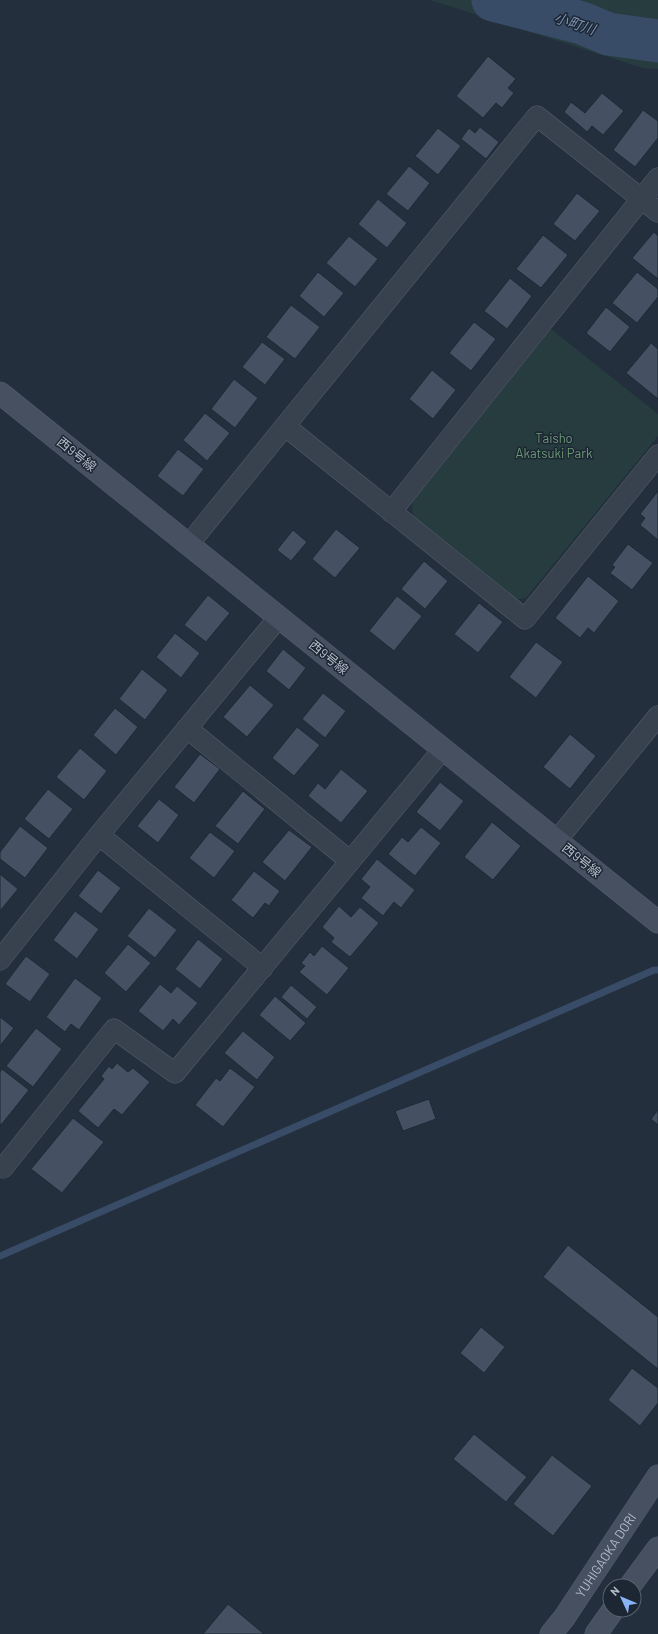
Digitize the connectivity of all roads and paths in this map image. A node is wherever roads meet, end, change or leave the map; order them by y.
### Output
1 (658, 178) edge
2 (641, 198) junction
3 (658, 212) edge
4 (0, 393) edge
5 (285, 426) junction
6 (658, 454) edge
7 (391, 512) junction
8 (189, 544) junction
9 (279, 617) junction
10 (658, 716) edge
11 (187, 728) junction
12 (443, 749) junction
13 (99, 835) junction
14 (557, 840) junction
15 (350, 861) junction
16 (658, 922) edge
17 (0, 960) edge
18 (263, 968) junction
19 (0, 1166) edge
20 (658, 1476) edge
21 (658, 1548) edge
22 (636, 1578) edge
23 (607, 1618) edge
24 (551, 1634) edge
25 (596, 1634) edge

1 - 2 street
2 - 3 street
2 - 5 street
2 - 7 street
4 - 8 street, 西9号線
5 - 7 street
5 - 8 street
6 - 7 street
8 - 9 street, 西9号線
9 - 11 street
9 - 12 street, 西9号線
10 - 14 street
11 - 13 street
11 - 15 street
12 - 14 street, 西9号線
12 - 15 street
13 - 17 street
13 - 18 street
14 - 16 street, 西9号線
15 - 18 street
18 - 19 street
20 - 24 street, YUHIGAOKA DORI
21 - 22 street
23 - 25 street

